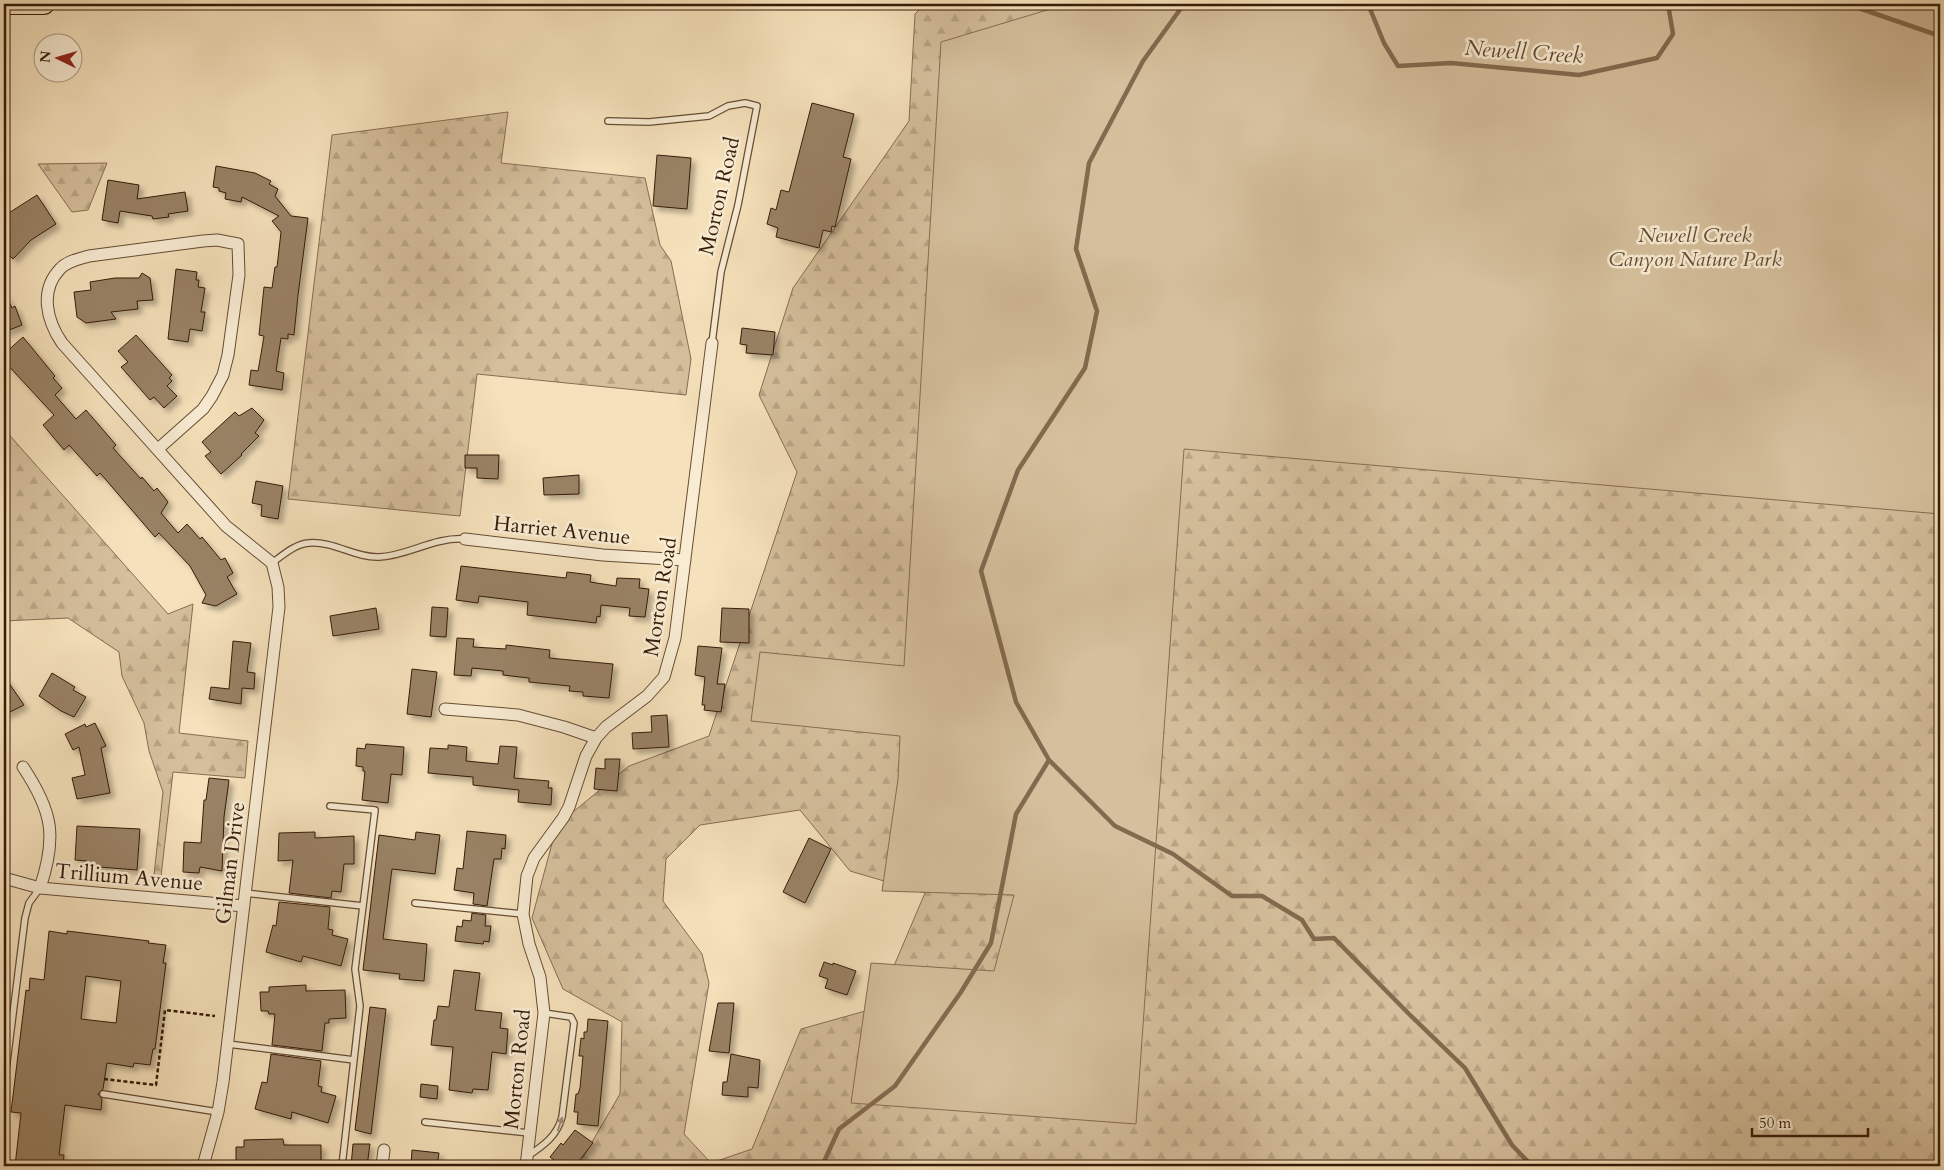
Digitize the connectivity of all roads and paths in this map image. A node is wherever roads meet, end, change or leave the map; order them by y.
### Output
1 (4, 4) edge
2 (44, 4) edge
3 (608, 121) dead end
4 (712, 343) joint
5 (158, 449) junction
6 (465, 539) joint
7 (685, 560) junction
8 (272, 563) junction
9 (445, 709) dead end
10 (596, 738) junction
11 (23, 767) dead end
12 (330, 806) dead end
13 (4, 878) edge
14 (40, 888) junction
15 (245, 892) junction
16 (415, 903) dead end
17 (244, 906) junction
18 (363, 906) junction
19 (523, 914) junction
20 (544, 1013) junction
21 (215, 1016) dead end
22 (228, 1044) junction
23 (354, 1060) junction
24 (104, 1079) dead end
25 (4, 1086) edge
26 (103, 1094) dead end
27 (218, 1112) junction
28 (425, 1122) dead end
29 (529, 1133) junction
30 (384, 1150) dead end
31 (526, 1162) edge
32 (203, 1166) edge
33 (342, 1166) edge
34 (382, 1166) edge

1 - 2 highway
3 - 4 lane, Morton Road
4 - 7 street, Morton Road
5 - 5 street
5 - 8 street
6 - 7 street, Harriet Avenue
6 - 8 lane
7 - 10 street, Morton Road
8 - 15 street, Gilman Drive
9 - 10 street
10 - 19 street, Morton Road
11 - 14 street
12 - 18 lane
13 - 14 street, Trillium Avenue
14 - 17 street, Trillium Avenue
14 - 25 lane
15 - 17 street, Gilman Drive
15 - 18 lane
16 - 19 lane
17 - 22 street, Gilman Drive
18 - 23 lane
19 - 20 street, Morton Road
20 - 29 street, Morton Road
31 -> 20 lane
21 - 24 path
22 - 23 lane
22 - 27 street, Gilman Drive
23 - 33 lane
26 - 27 lane
27 - 32 street, Gilman Drive
28 - 29 lane
29 - 31 street, Morton Road
30 - 34 street

